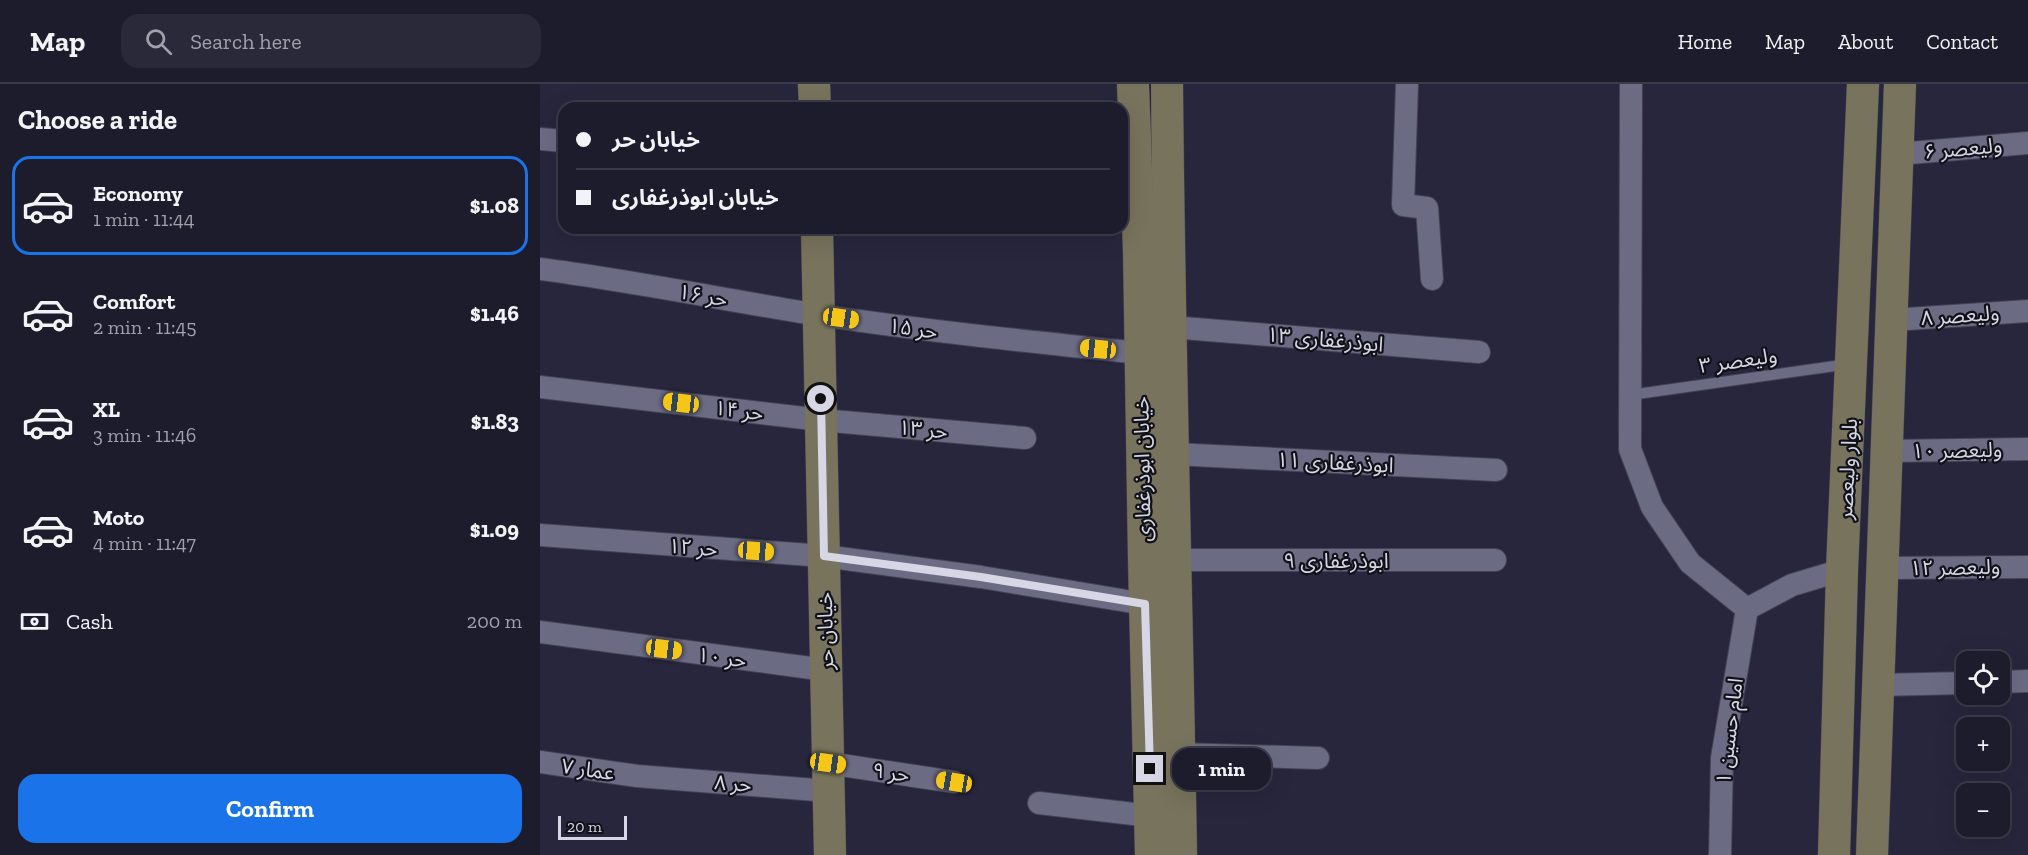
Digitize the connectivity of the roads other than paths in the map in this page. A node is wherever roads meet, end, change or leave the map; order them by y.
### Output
1 (814, 84) edge
2 (1134, 84) edge
3 (1167, 84) edge
4 (1407, 84) edge
5 (1631, 84) edge
6 (1863, 84) edge
7 (1900, 84) edge
8 (815, 102) edge
9 (540, 139) edge
10 (558, 140) edge
11 (2028, 142) edge
12 (1898, 154) junction
13 (1129, 164) edge
14 (817, 234) edge
15 (1154, 251) junction
16 (540, 269) edge
17 (1432, 279) dead end
18 (2028, 310) edge
19 (819, 315) junction
20 (1892, 320) junction
21 (1171, 327) junction
22 (1479, 352) dead end
23 (1140, 354) junction
24 (1852, 364) junction
25 (540, 387) edge
26 (1630, 395) junction
27 (821, 420) junction
28 (1025, 438) dead end
29 (2028, 449) edge
30 (1887, 451) junction
31 (1174, 453) junction
32 (1496, 470) dead end
33 (540, 535) edge
34 (824, 556) junction
35 (1177, 560) junction
36 (1495, 560) dead end
37 (2028, 567) edge
38 (1883, 568) junction
39 (1842, 570) junction
40 (1145, 604) junction
41 (1747, 609) junction
42 (540, 632) edge
43 (826, 669) junction
44 (2028, 681) edge
45 (2010, 682) edge
46 (1956, 683) edge
47 (1878, 685) junction
48 (1180, 754) junction
49 (1318, 758) dead end
50 (540, 762) edge
51 (637, 776) joint
52 (828, 777) junction
53 (954, 782) dead end
54 (1039, 803) dead end
55 (1151, 816) junction
56 (830, 855) edge
57 (1151, 855) edge
58 (1181, 855) edge
59 (1720, 855) edge
60 (1834, 855) edge
61 (1872, 855) edge

1 - 8 street
2 - 13 street, خیابان ابوذرغفاری
3 - 15 street, خیابان ابوذرغفاری
4 - 17 street
5 - 26 street
6 - 24 street, بلوار ولیعصر
7 - 12 street, بلوار ولیعصر
9 - 10 street
11 - 12 street, ولیعصر ۶
12 - 20 street, بلوار ولیعصر
13 - 15 street, خیابان ابوذرغفاری
14 - 19 street, خیابان حر
15 - 21 street, خیابان ابوذرغفاری
15 - 23 street, خیابان ابوذرغفاری
16 - 19 street, حر ۱۶
18 - 20 street, ولیعصر ۸
19 - 23 street, حر ۱۵
19 - 27 street, خیابان حر
20 - 30 street, بلوار ولیعصر
21 - 22 street, ابوذرغفاری ۱۳
21 - 31 street, خیابان ابوذرغفاری
23 - 40 street, خیابان ابوذرغفاری
24 - 26 lane, ولیعصر ۳
24 - 39 street, بلوار ولیعصر
25 - 27 street, حر ۱۴
26 - 41 street
27 - 28 street, حر ۱۳
27 - 34 street, خیابان حر
29 - 30 street, ولیعصر ۱۰
30 - 38 street, بلوار ولیعصر
31 - 32 street, ابوذرغفاری ۱۱
31 - 35 street, خیابان ابوذرغفاری
33 - 34 street, حر ۱۲
34 - 40 street, حر ۱۲
34 - 43 street, خیابان حر
35 - 36 street, ابوذرغفاری ۹
35 - 48 street, خیابان ابوذرغفاری
37 - 38 street, ولیعصر ۱۲
38 - 47 street, بلوار ولیعصر
39 - 41 street
39 - 60 street, بلوار ولیعصر
40 - 55 street, خیابان ابوذرغفاری
41 - 59 street, امام حسین ۱
42 - 43 street, حر ۱۰
43 - 52 street, خیابان حر
44 - 45 street
46 - 47 street
47 - 61 street, بلوار ولیعصر
48 - 49 street
48 - 58 street, خیابان ابوذرغفاری
50 - 51 street, عمار ۷
51 - 52 street, حر ۸
52 - 53 street, حر ۹
52 - 56 street, خیابان حر
54 - 55 street
55 - 57 street, خیابان ابوذرغفاری

